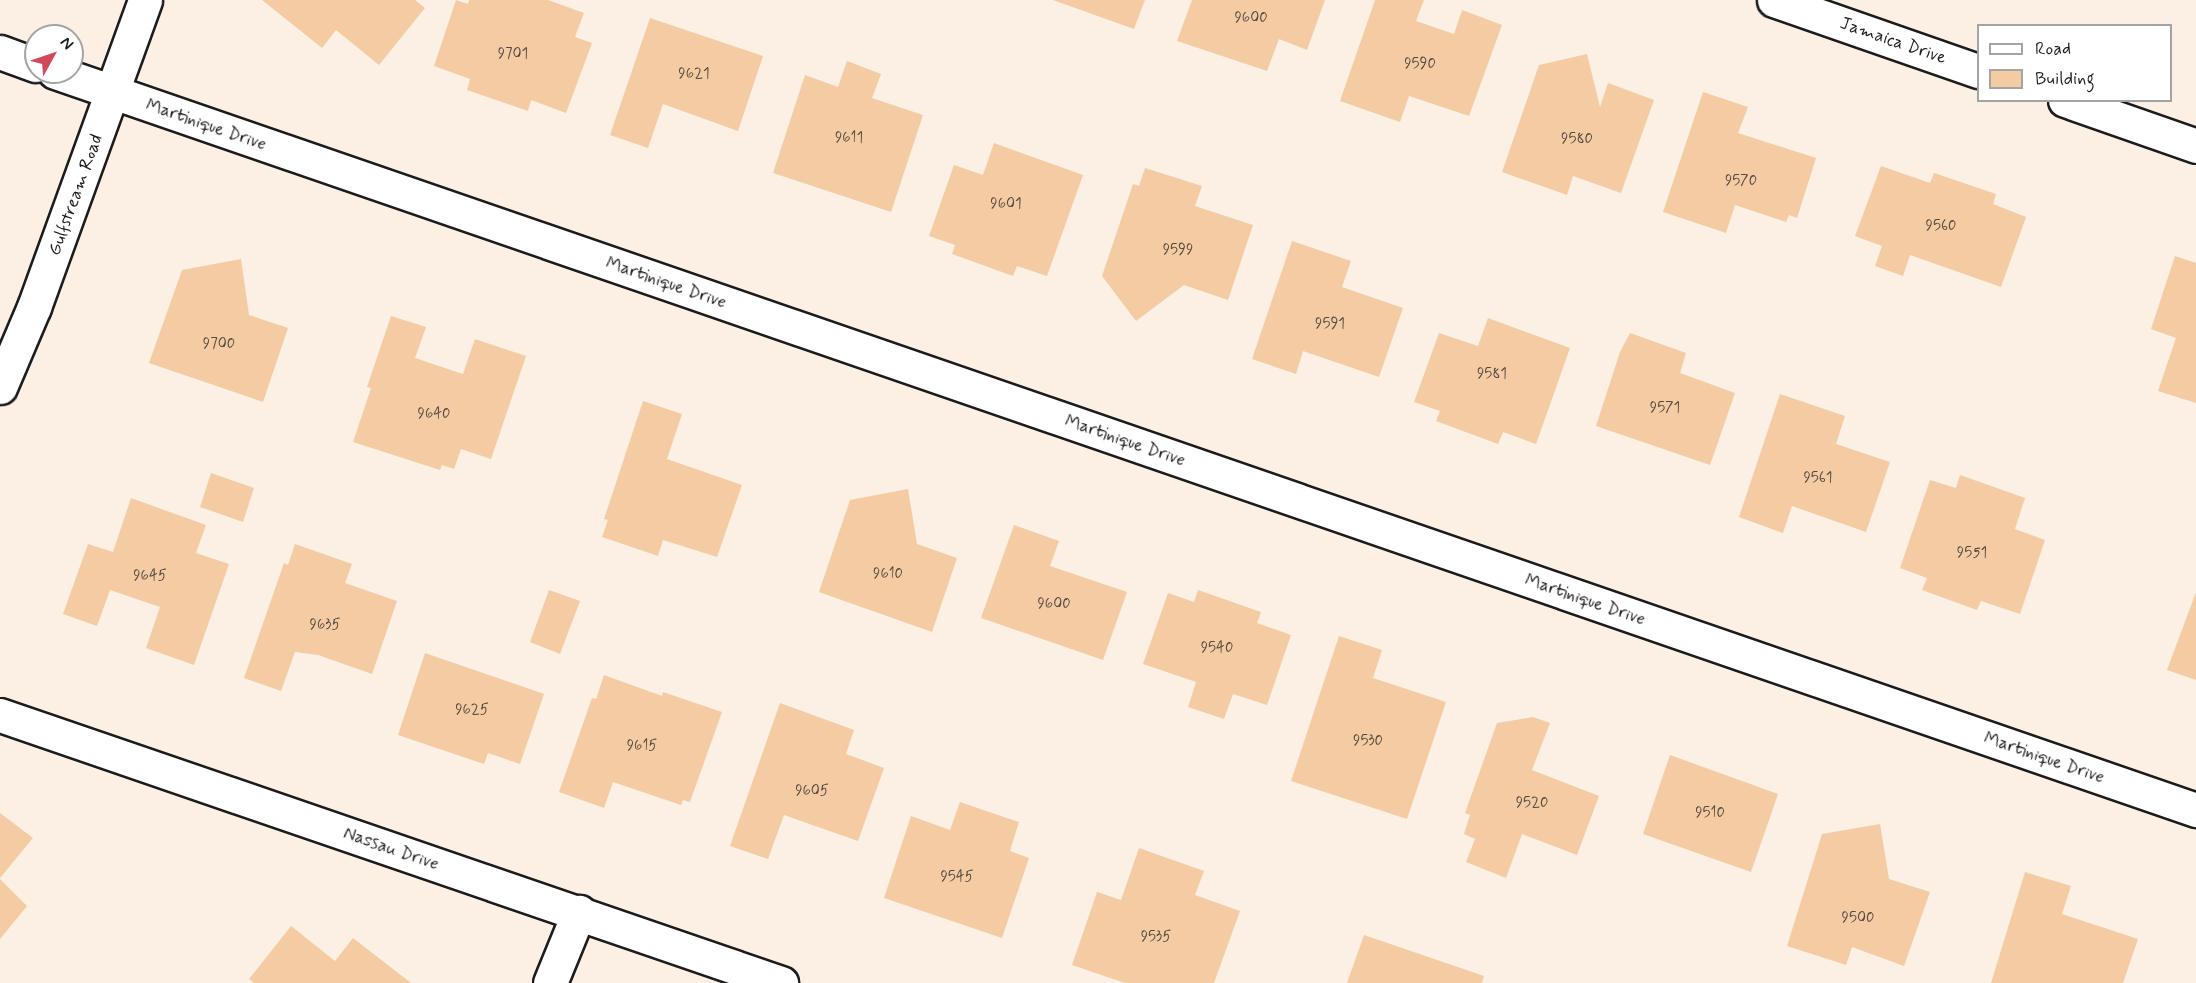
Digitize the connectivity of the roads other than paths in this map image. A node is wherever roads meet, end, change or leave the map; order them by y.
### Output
1 (145, 0) edge
2 (1774, 0) edge
3 (0, 52) edge
4 (24, 61) edge
5 (1977, 70) edge
6 (84, 82) edge
7 (113, 93) junction
8 (2071, 102) edge
9 (2196, 146) edge
10 (0, 387) edge
11 (0, 715) edge
12 (2196, 810) edge
13 (579, 912) junction
14 (550, 983) edge
15 (781, 983) edge

1 - 7 street, Gulfstream Road
2 - 5 street, Jamaica Drive
3 - 4 street
6 - 7 street, Martinique Drive
7 - 10 street, Gulfstream Road
7 - 12 street, Martinique Drive
8 - 9 street
11 - 13 street, Nassau Drive
13 - 14 street
13 - 15 street, Nassau Drive

